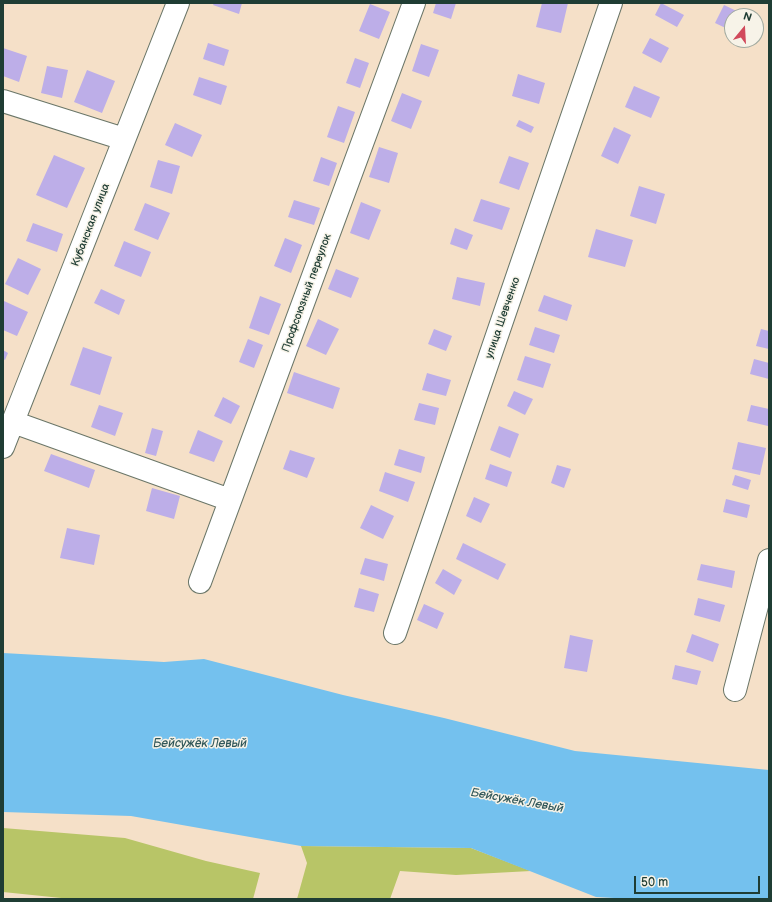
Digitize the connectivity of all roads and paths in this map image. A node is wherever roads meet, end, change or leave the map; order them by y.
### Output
1 (178, 3) edge
2 (414, 3) edge
3 (611, 3) edge
4 (3, 101) edge
5 (124, 139) junction
6 (13, 422) junction
7 (3, 447) edge
8 (230, 500) junction
9 (769, 560) edge
10 (200, 582) dead end
11 (395, 632) dead end
12 (735, 690) dead end

1 - 5 street, Кубанская улица
2 - 8 street, Профсоюзный переулок
3 - 11 street, улица Шевченко
4 - 5 street
5 - 6 street, Кубанская улица
6 - 7 street, Кубанская улица
6 - 8 street
8 - 10 street, Профсоюзный переулок
9 - 12 street

